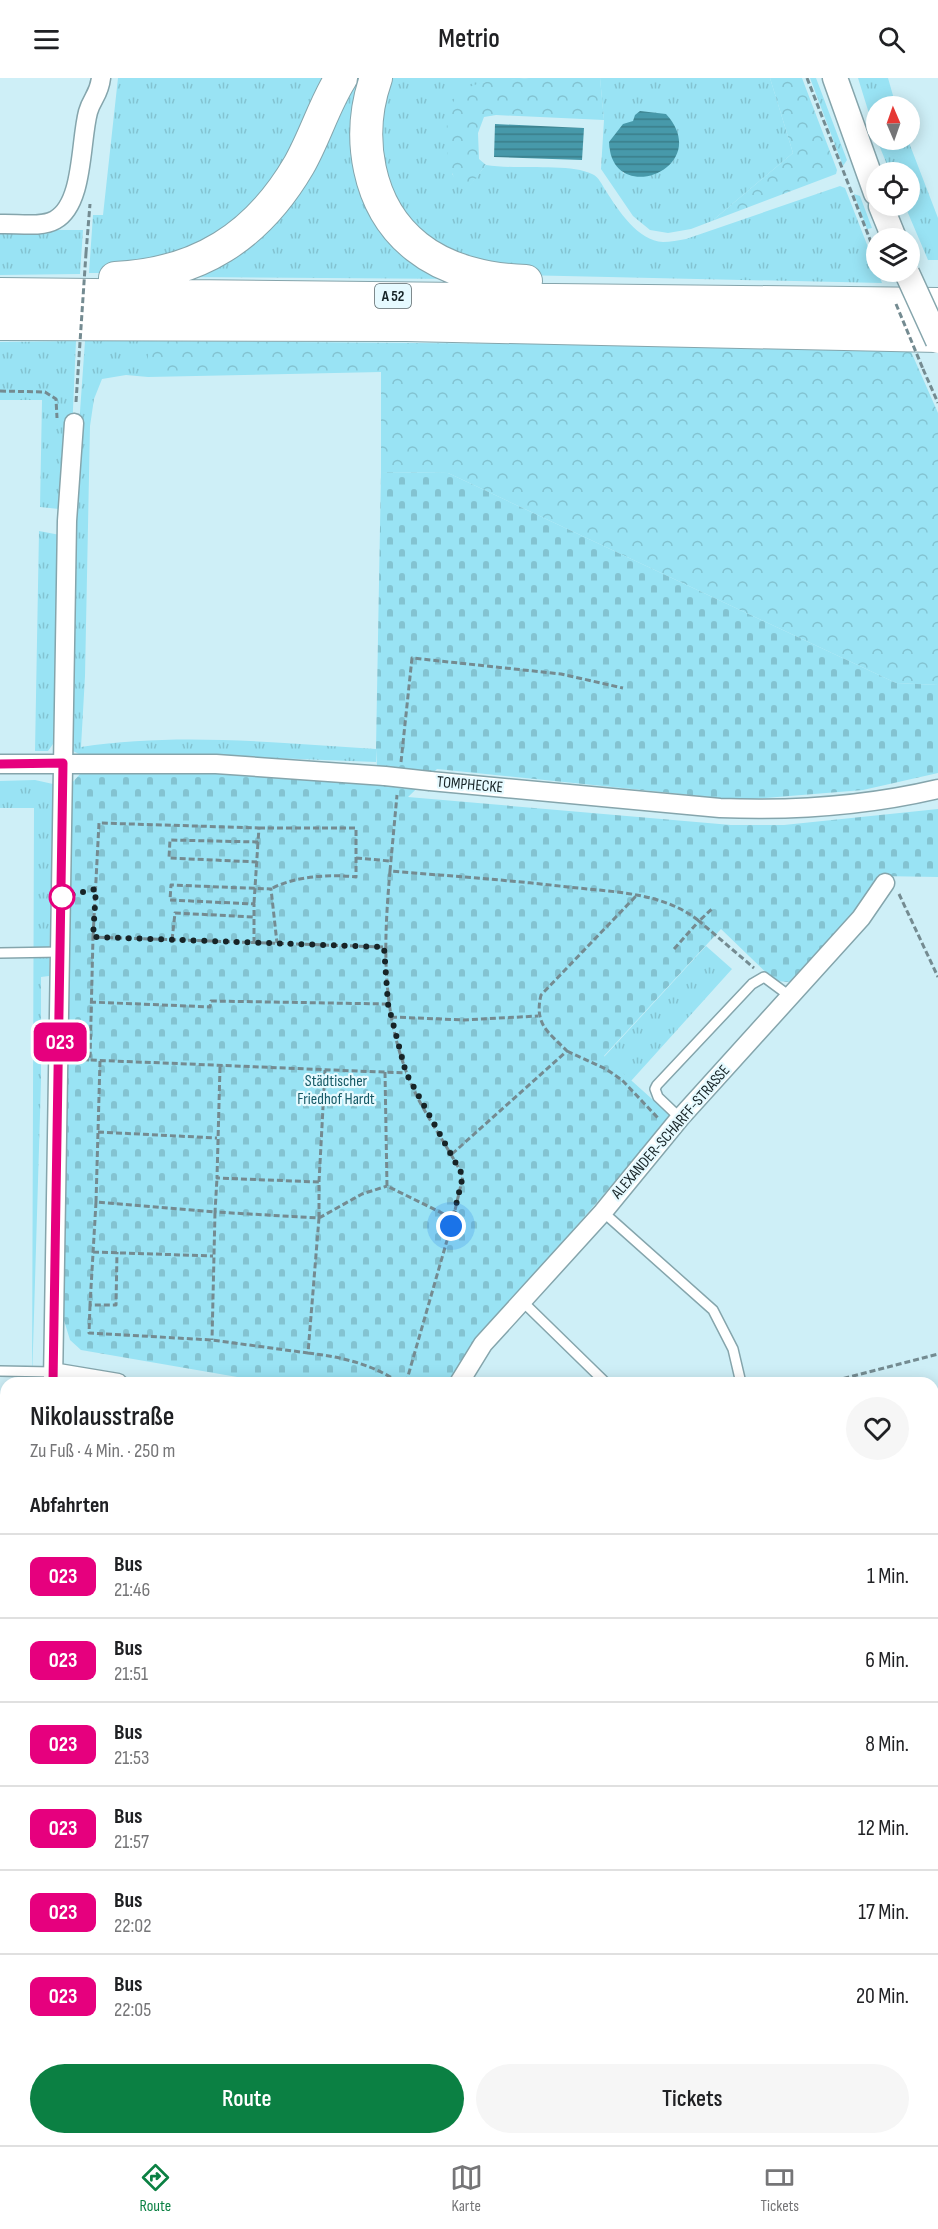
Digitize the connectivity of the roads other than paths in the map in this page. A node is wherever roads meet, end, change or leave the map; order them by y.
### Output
1 (101, 78) edge
2 (341, 78) edge
3 (376, 78) edge
4 (835, 81) edge
5 (866, 165) edge
6 (0, 224) edge
7 (0, 279) edge
8 (899, 282) edge
9 (0, 294) edge
10 (787, 300) junction
11 (938, 304) edge
12 (0, 324) edge
13 (938, 336) edge
14 (938, 341) edge
15 (74, 423) dead end
16 (63, 763) junction
17 (0, 764) edge
18 (938, 789) edge
19 (885, 883) road end
20 (0, 952) edge
21 (61, 952) junction
22 (791, 997) junction
23 (675, 1124) junction
24 (603, 1212) junction
25 (523, 1302) junction
26 (0, 1371) edge
27 (45, 1377) edge
28 (52, 1377) edge
29 (463, 1377) edge
30 (600, 1377) edge
31 (740, 1377) edge

1 - 6 street
2 - 7 highway
3 - 10 highway
4 - 5 main road
8 - 14 main road, bridge
9 - 10 highway, A 52
10 - 11 highway, A 52
12 - 13 highway, A 52
15 - 16 street
16 - 17 street, TOMPHECKE
16 - 18 street, TOMPHECKE, bridge
16 - 21 street
19 - 22 street, ALEXANDER-SCHARFF-STRASSE
20 - 21 lane
21 - 28 street
22 - 23 street, ALEXANDER-SCHARFF-STRASSE
22 - 23 lane
23 - 24 street, ALEXANDER-SCHARFF-STRASSE
24 - 25 street, ALEXANDER-SCHARFF-STRASSE
24 - 31 lane
25 - 29 street, ALEXANDER-SCHARFF-STRASSE
25 - 30 lane
26 - 27 lane

